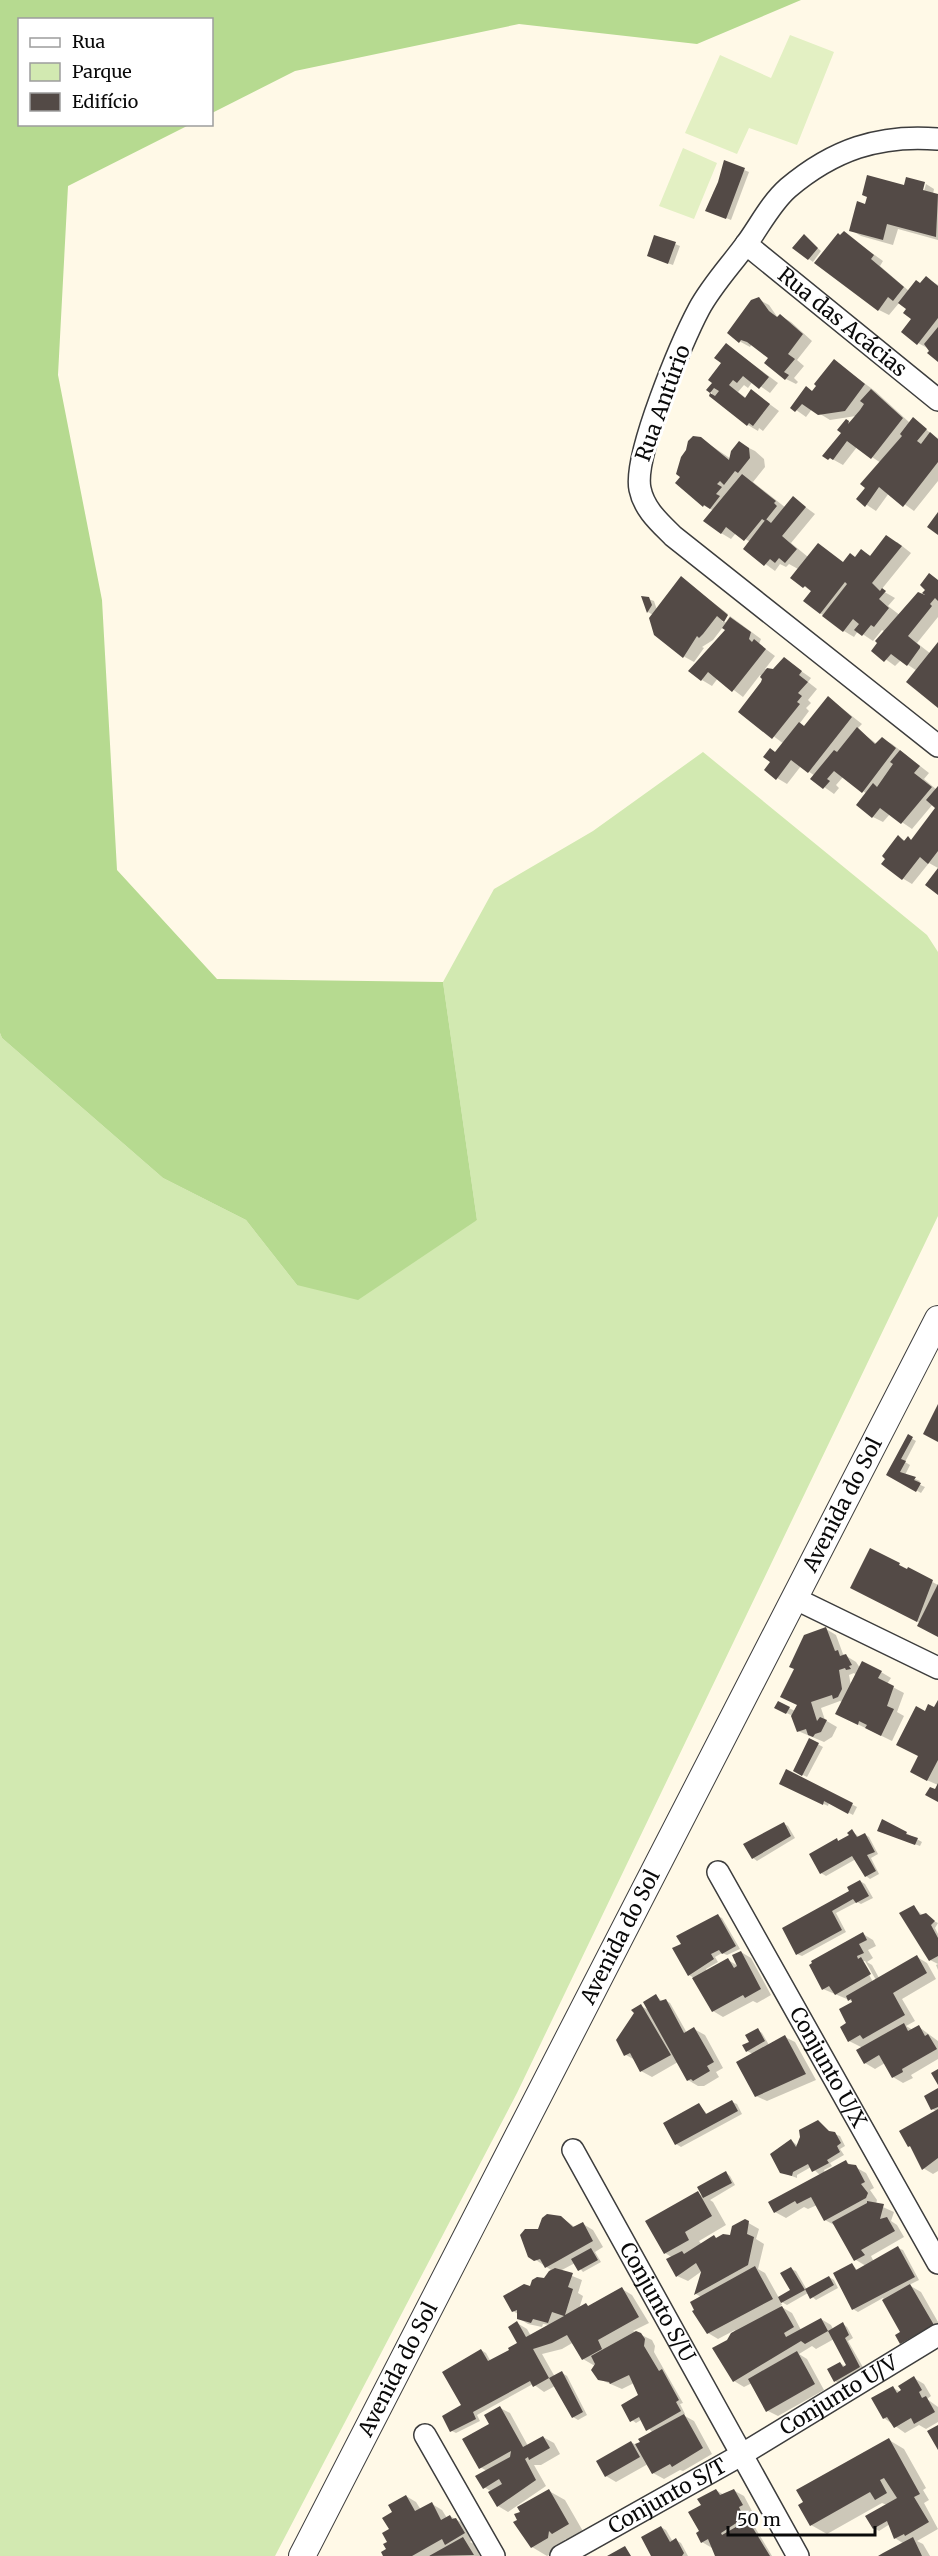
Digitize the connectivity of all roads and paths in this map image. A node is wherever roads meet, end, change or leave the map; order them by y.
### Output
1 (938, 139) edge
2 (746, 244) junction
3 (938, 400) edge
4 (938, 746) edge
5 (938, 1319) edge
6 (796, 1599) junction
7 (938, 1668) edge
8 (718, 1872) dead end
9 (573, 2150) dead end
10 (938, 2263) edge
11 (938, 2335) edge
12 (425, 2435) dead end
13 (741, 2456) junction
14 (302, 2556) edge
15 (494, 2556) edge
16 (561, 2556) edge
17 (798, 2556) edge

1 - 2 street, Rua Antúrio
2 - 3 street, Rua das Acácias
2 - 4 street, Rua Antúrio
5 - 6 street, Avenida do Sol
6 - 7 street
6 - 14 street, Avenida do Sol
8 - 10 street, Conjunto U/X
9 - 13 street, Conjunto S/U
11 - 13 street, Conjunto U/V
12 - 15 street
13 - 16 street, Conjunto S/T
13 - 17 street, Conjunto S/U

